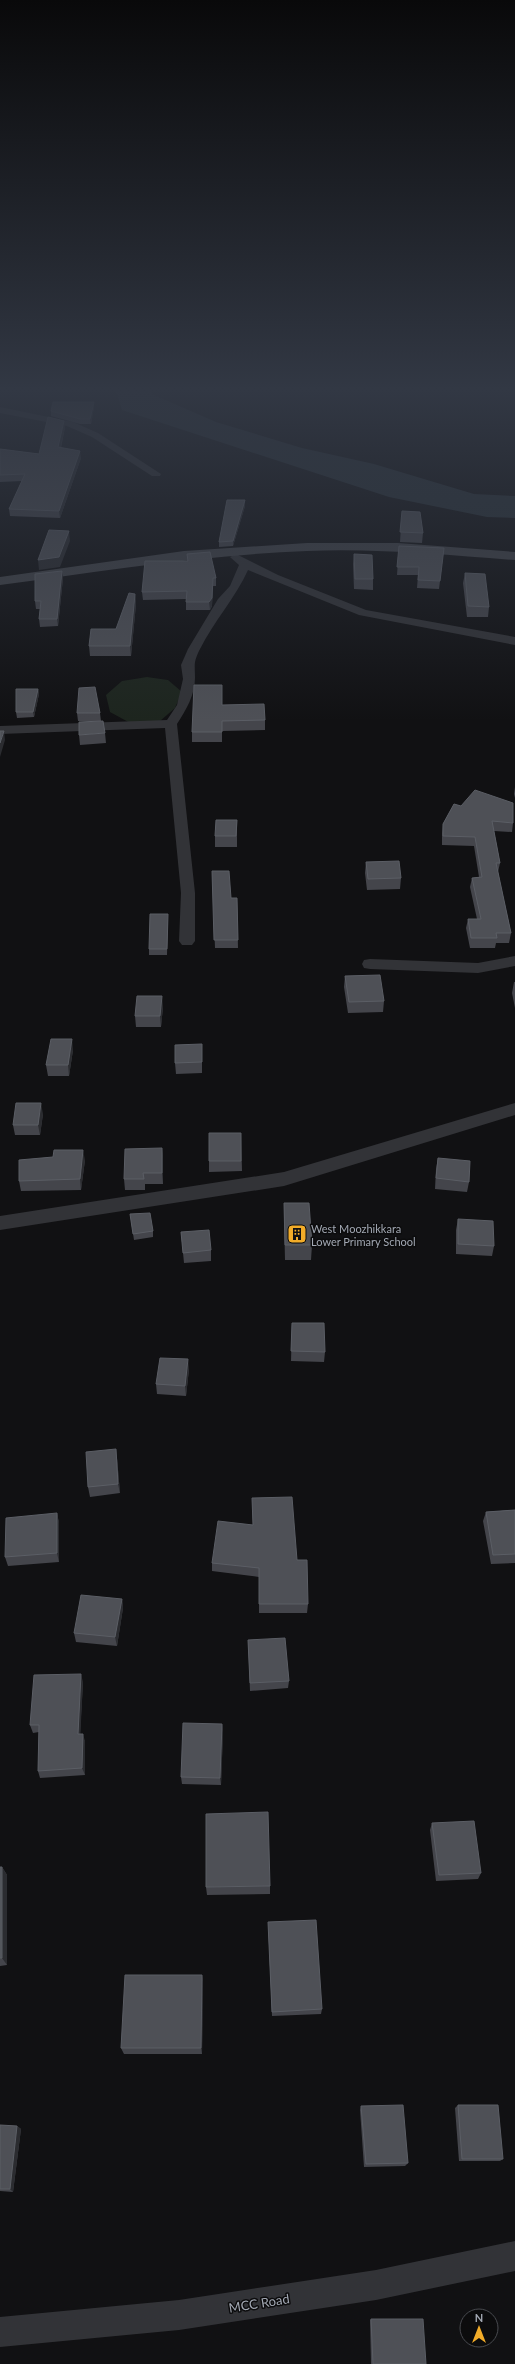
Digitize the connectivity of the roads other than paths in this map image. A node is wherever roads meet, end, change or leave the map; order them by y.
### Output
1 (229, 552) junction
2 (515, 556) edge
3 (245, 564) junction
4 (0, 581) edge
5 (515, 641) edge
6 (171, 724) junction
7 (0, 730) edge
8 (187, 941) dead end
9 (515, 961) edge
10 (370, 964) dead end
11 (515, 1109) edge
12 (0, 1223) edge
13 (515, 2256) edge
14 (0, 2332) edge

1 - 2 main road
1 - 3 street
1 - 4 main road
3 - 5 street
3 - 6 street
6 - 7 street
6 - 8 street
9 - 10 street
11 - 12 street
13 - 14 street, MCC Road

